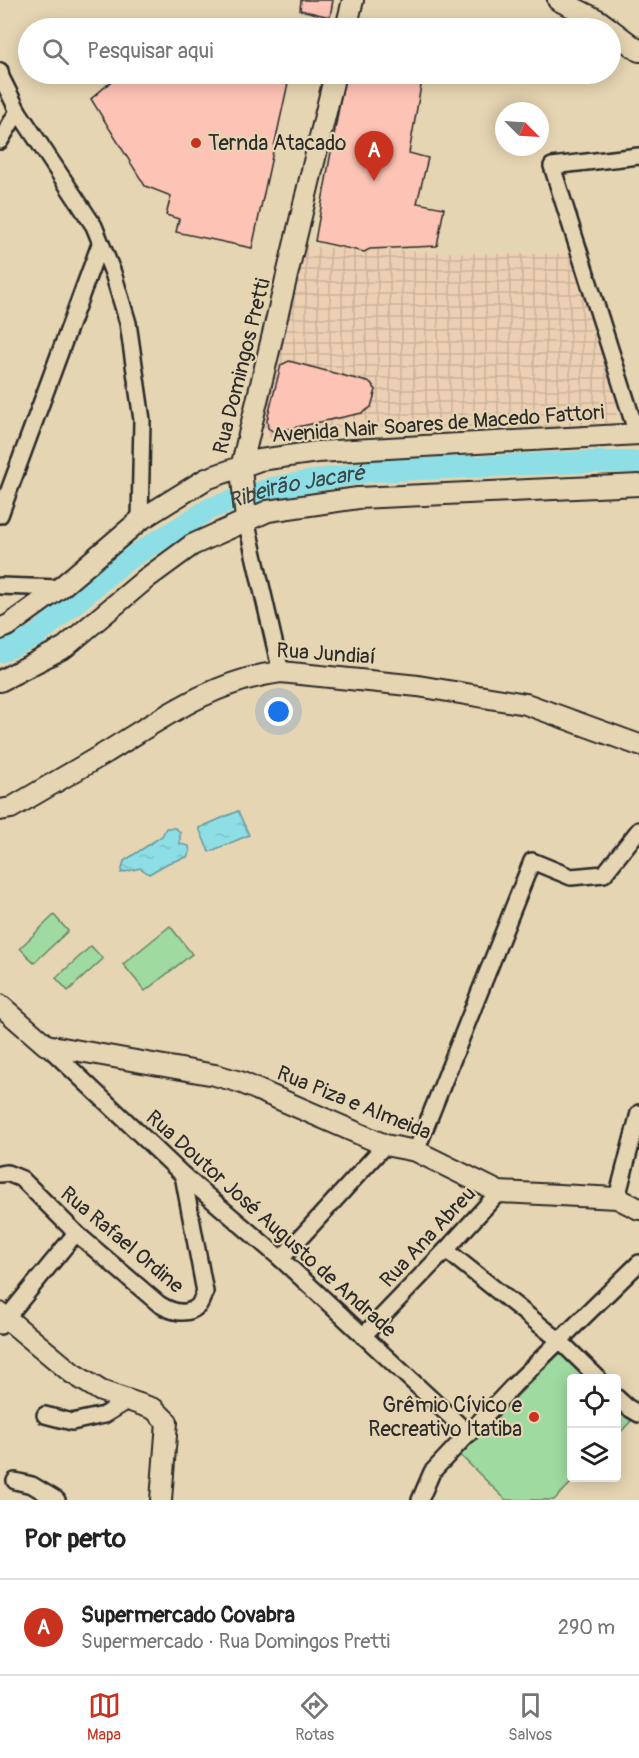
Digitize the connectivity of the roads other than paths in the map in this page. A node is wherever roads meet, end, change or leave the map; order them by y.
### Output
1 (353, 0) edge
2 (558, 0) edge
3 (348, 18) edge
4 (594, 18) edge
5 (621, 37) edge
6 (639, 51) edge
7 (0, 75) edge
8 (333, 84) edge
9 (18, 111) junction
10 (0, 141) edge
11 (639, 156) edge
12 (100, 244) junction
13 (638, 434) edge
14 (242, 471) junction
15 (639, 485) edge
16 (0, 515) edge
17 (246, 516) junction
18 (140, 520) junction
19 (0, 586) edge
20 (60, 588) junction
21 (0, 629) edge
22 (281, 672) junction
23 (0, 681) edge
24 (639, 745) edge
25 (0, 810) edge
26 (639, 830) edge
27 (0, 1005) edge
28 (46, 1045) junction
29 (639, 1113) edge
30 (385, 1145) junction
31 (416, 1151) junction
32 (0, 1174) edge
33 (183, 1175) junction
34 (499, 1192) junction
35 (617, 1198) junction
36 (639, 1209) edge
37 (76, 1233) junction
38 (446, 1250) junction
39 (281, 1259) junction
40 (639, 1263) edge
41 (2, 1319) edge
42 (363, 1336) junction
43 (560, 1341) junction
44 (594, 1374) edge
45 (127, 1401) junction
46 (621, 1402) edge
47 (639, 1414) edge
48 (45, 1415) dead end
49 (469, 1434) junction
50 (15, 1481) dead end
51 (57, 1500) edge
52 (161, 1500) edge
53 (420, 1500) edge

1 - 3 main road
2 - 4 main road
5 - 6 main road
7 - 9 street
8 - 14 main road, Rua Domingos Pretti
9 - 10 street
9 - 12 street
11 - 13 street
12 - 16 street
12 - 18 street
13 - 14 main road, Avenida Nair Soares de Macedo Fattori
14 - 17 main road, Rua Domingos Pretti
14 - 18 main road, Avenida Nair Soares de Macedo Fattori
15 - 17 main road
17 - 22 street, Rua Domingos Pretti
17 - 23 main road
18 - 20 main road, Avenida Nair Soares de Macedo Fattori
19 - 20 street
20 - 21 main road, Avenida Nair Soares de Macedo Fattori
22 - 24 main road, Rua Jundiaí
22 - 25 main road, Rua Jundiaí
26 - 31 street
27 - 28 main road
28 - 30 main road, Rua Piza e Almeida
28 - 33 street, Rua Doutor José Augusto de Andrade
29 - 35 street
30 - 31 main road, Rua Piza e Almeida
30 - 39 street
31 - 34 main road, Rua Piza e Almeida
32 - 37 street, Rua Rafael Ordine
33 - 37 street, Rua Rafael Ordine
33 - 39 street, Rua Doutor José Augusto de Andrade
34 - 35 main road, Rua Piza e Almeida
34 - 38 street, Rua Ana Abreu
35 - 36 main road, Rua Piza e Almeida
37 - 41 street
38 - 42 street, Rua Ana Abreu
38 - 43 street
39 - 42 street, Rua Doutor José Augusto de Andrade
40 - 43 street
41 - 45 main road
42 - 49 street, Rua Doutor José Augusto de Andrade
43 - 44 street
43 - 49 street
45 - 48 street
45 - 52 main road
46 - 47 street
49 - 53 street
50 - 51 street

